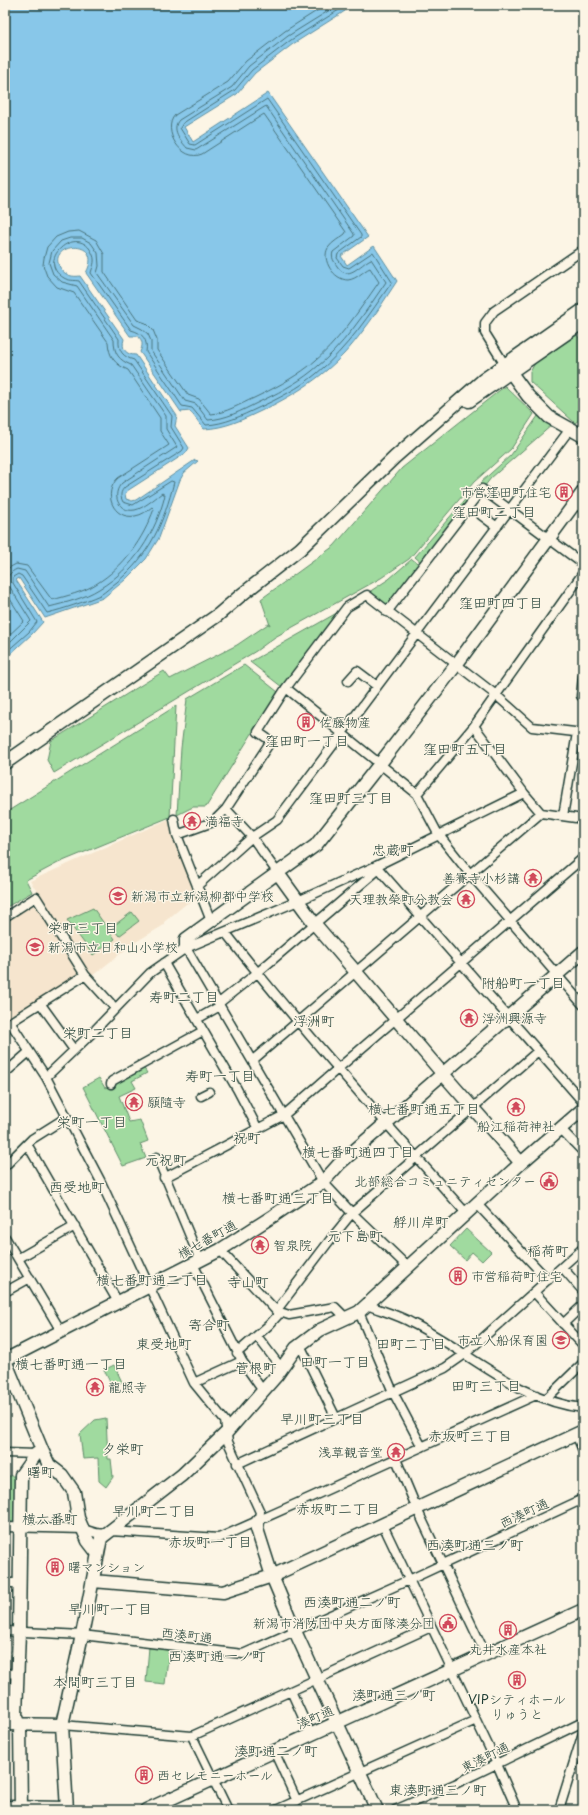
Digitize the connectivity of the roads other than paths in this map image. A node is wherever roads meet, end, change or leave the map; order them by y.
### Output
1 (583, 250) edge
2 (583, 310) edge
3 (583, 322) edge
4 (508, 369) junction
5 (570, 429) junction
6 (583, 436) edge
7 (583, 492) edge
8 (579, 506) edge
9 (509, 511) junction
10 (481, 515) dead end
11 (497, 527) junction
12 (549, 538) junction
13 (583, 564) edge
14 (583, 574) edge
15 (388, 612) junction
16 (416, 634) junction
17 (456, 665) junction
18 (583, 676) edge
19 (348, 681) dead end
20 (377, 686) junction
21 (286, 688) junction
22 (496, 695) junction
23 (581, 696) dead end
24 (474, 726) junction
25 (342, 732) junction
26 (580, 733) edge
27 (5, 763) edge
28 (380, 764) junction
29 (524, 793) junction
30 (418, 794) junction
31 (226, 809) junction
32 (541, 813) junction
33 (563, 816) junction
34 (174, 819) dead end
35 (583, 819) edge
36 (438, 834) junction
37 (177, 835) junction
38 (252, 837) junction
39 (583, 858) edge
40 (378, 868) junction
41 (277, 872) junction
42 (470, 874) junction
43 (197, 886) junction
44 (298, 901) junction
45 (421, 915) junction
46 (5, 917) edge
47 (211, 921) junction
48 (511, 921) junction
49 (314, 923) junction
50 (226, 932) junction
51 (186, 948) junction
52 (583, 952) edge
53 (164, 963) junction
54 (462, 963) junction
55 (356, 972) junction
56 (257, 973) junction
57 (557, 974) junction
58 (84, 975) junction
59 (40, 1003) junction
60 (220, 1004) junction
61 (583, 1005) edge
62 (115, 1008) junction
63 (508, 1017) junction
64 (197, 1019) junction
65 (397, 1019) junction
66 (299, 1021) junction
67 (7, 1024) edge
68 (203, 1031) junction
69 (74, 1050) junction
70 (538, 1051) junction
71 (29, 1052) junction
72 (253, 1060) junction
73 (339, 1068) junction
74 (5, 1073) edge
75 (442, 1074) junction
76 (46, 1077) junction
77 (111, 1084) dead end
78 (209, 1092) dead end
79 (201, 1096) dead end
80 (583, 1102) edge
81 (473, 1108) junction
82 (583, 1109) edge
83 (284, 1115) junction
84 (67, 1117) junction
85 (386, 1122) junction
86 (258, 1129) junction
87 (560, 1129) junction
88 (27, 1144) junction
89 (583, 1152) edge
90 (156, 1157) dead end
91 (416, 1157) junction
92 (521, 1163) junction
93 (5, 1166) edge
94 (164, 1178) junction
95 (323, 1182) junction
96 (476, 1204) junction
97 (352, 1213) junction
98 (466, 1213) junction
99 (75, 1226) junction
100 (5, 1237) edge
101 (583, 1248) edge
102 (220, 1250) junction
103 (19, 1258) junction
104 (196, 1262) junction
105 (408, 1266) junction
106 (562, 1267) junction
107 (30, 1278) junction
108 (548, 1280) junction
109 (149, 1286) junction
110 (583, 1291) edge
111 (5, 1292) edge
112 (534, 1292) junction
113 (118, 1302) junction
114 (583, 1305) edge
115 (363, 1309) junction
116 (277, 1313) junction
117 (346, 1318) junction
118 (563, 1324) junction
119 (61, 1331) junction
120 (257, 1336) junction
121 (300, 1345) junction
122 (583, 1345) edge
123 (237, 1353) junction
124 (465, 1354) junction
125 (5, 1360) edge
126 (242, 1361) junction
127 (583, 1363) edge
128 (282, 1369) junction
129 (194, 1383) junction
130 (263, 1391) junction
131 (393, 1392) junction
132 (536, 1395) junction
133 (546, 1399) junction
134 (583, 1408) edge
135 (336, 1418) junction
136 (226, 1432) junction
137 (579, 1432) edge
138 (422, 1447) junction
139 (583, 1451) edge
140 (39, 1452) junction
141 (5, 1453) edge
142 (396, 1459) junction
143 (237, 1464) junction
144 (583, 1499) edge
145 (418, 1509) junction
146 (258, 1521) junction
147 (383, 1525) junction
148 (5, 1527) edge
149 (21, 1527) junction
150 (83, 1529) junction
151 (109, 1532) junction
152 (98, 1554) junction
153 (444, 1564) junction
154 (272, 1576) junction
155 (409, 1580) junction
156 (93, 1581) junction
157 (5, 1583) edge
158 (20, 1583) junction
159 (583, 1610) edge
160 (432, 1627) junction
161 (5, 1631) edge
162 (295, 1631) junction
163 (19, 1632) junction
164 (82, 1635) junction
165 (486, 1655) junction
166 (453, 1670) junction
167 (5, 1673) edge
168 (17, 1674) junction
169 (317, 1679) junction
170 (291, 1691) junction
171 (476, 1720) junction
172 (583, 1722) edge
173 (338, 1723) junction
174 (5, 1724) edge
175 (20, 1725) junction
176 (62, 1725) junction
177 (583, 1733) edge
178 (311, 1735) junction
179 (192, 1736) junction
180 (274, 1751) junction
181 (498, 1764) junction
182 (361, 1772) junction
183 (214, 1779) junction
184 (297, 1801) junction
185 (5, 1805) edge
186 (21, 1808) edge
187 (67, 1808) edge
188 (146, 1810) edge
189 (228, 1810) edge
190 (276, 1810) edge
191 (377, 1810) edge
192 (395, 1810) edge
193 (517, 1810) edge
194 (559, 1810) edge

1 - 4 street
2 - 4 street
3 - 4 street
4 - 5 street
4 - 27 street
5 - 6 street
5 - 9 street
7 - 8 street
8 - 12 street
9 - 11 street
9 - 12 street
9 - 15 street
10 - 11 street
11 - 16 street
12 - 13 street
12 - 17 street
14 - 22 street
15 - 16 street
15 - 21 street
16 - 17 street
16 - 20 street
17 - 22 street
17 - 28 street
18 - 23 street
19 - 20 street
20 - 25 street
21 - 25 street
21 - 31 street
22 - 24 street
22 - 26 street
24 - 29 street
24 - 30 street
25 - 28 street
25 - 38 street
26 - 33 street
28 - 30 street
28 - 41 street
29 - 32 street
29 - 36 street
30 - 36 street
31 - 37 street
31 - 38 street
32 - 33 street
32 - 42 street
33 - 35 street
34 - 37 street
36 - 40 street
36 - 42 street
37 - 43 street
38 - 41 street
38 - 43 street
39 - 48 street
40 - 44 street
40 - 45 street
40 - 49 street
41 - 44 street
41 - 47 street
42 - 45 street
42 - 48 street
43 - 47 street
44 - 49 street
44 - 50 street
45 - 54 street
45 - 55 street
46 - 58 street
47 - 51 street
48 - 54 street
48 - 57 street
49 - 55 street
49 - 56 street
50 - 51 street
50 - 56 street
51 - 53 street
51 - 60 street
52 - 57 street, 横七番町通
53 - 62 street
53 - 64 street
54 - 63 street
54 - 65 street
55 - 65 street
55 - 66 street
56 - 60 street
56 - 66 street
57 - 61 street
57 - 63 street, 横七番町通
58 - 59 street
58 - 62 street
59 - 67 street
59 - 69 street
60 - 64 street
60 - 72 street
62 - 69 street
63 - 70 street
63 - 75 street, 横七番町通
64 - 68 street
65 - 73 street
65 - 75 street
66 - 72 street
66 - 73 street
67 - 71 street
68 - 77 street
68 - 86 street
69 - 76 street
70 - 80 street
70 - 81 street
71 - 74 street
71 - 76 street
72 - 83 street
73 - 83 street
73 - 85 street
75 - 81 street
75 - 85 street, 横七番町通
76 - 84 street
78 - 79 street
81 - 91 street
81 - 92 street
82 - 87 street
83 - 86 street
83 - 95 street
84 - 88 street
84 - 109 street
85 - 91 street
85 - 95 street, 横七番町通
86 - 94 street
87 - 89 street
87 - 92 street
88 - 93 street
88 - 99 street
90 - 94 street
91 - 97 street
91 - 98 street
92 - 96 street
94 - 104 street
95 - 97 street
95 - 102 street, 横七番町通
96 - 98 street
96 - 108 street
97 - 105 street
97 - 116 street
98 - 105 street
99 - 103 street
99 - 113 street
100 - 103 street
101 - 106 street
102 - 104 street, 横七番町通
102 - 116 street
103 - 107 street
104 - 109 street, 横七番町通
104 - 123 street
105 - 115 street
106 - 108 street
106 - 110 street
107 - 111 street
107 - 119 street
108 - 112 street
109 - 113 street, 横七番町通
109 - 129 street
112 - 118 street
112 - 124 street
113 - 119 street, 横七番町通
114 - 118 street
115 - 117 street
115 - 124 street
115 - 131 street
116 - 117 street
116 - 120 street
117 - 121 street
118 - 122 street
119 - 125 street, 横七番町通
120 - 123 street
120 - 128 street
121 - 128 street
121 - 135 street
123 - 126 street
124 - 131 street
124 - 132 street
125 - 140 street
126 - 129 street
126 - 130 street
127 - 133 street
128 - 130 street
129 - 136 street
130 - 136 street
131 - 135 street
131 - 138 street
132 - 133 street
132 - 138 street
133 - 134 street
135 - 143 street
136 - 143 street
136 - 151 street
137 - 139 street
137 - 145 street
138 - 142 street
140 - 141 street
140 - 149 street
140 - 150 street
142 - 145 street
142 - 146 street
143 - 146 street
144 - 153 street, 西湊町通
145 - 147 street
145 - 153 street
146 - 151 street
146 - 154 street
147 - 154 street
147 - 155 street
148 - 149 street
149 - 150 street
149 - 158 street
150 - 151 street
150 - 152 street
151 - 152 street
152 - 156 street
153 - 155 street, 西湊町通
153 - 165 street
154 - 156 street
154 - 162 street
155 - 160 street
155 - 162 street, 西湊町通
156 - 164 street
157 - 158 street
158 - 163 street
159 - 165 street, 湊町通
160 - 166 street
160 - 169 street
161 - 163 street, 西湊町通
162 - 164 street, 西湊町通
162 - 169 street
163 - 164 street, 西湊町通
163 - 168 street
164 - 176 street
165 - 166 street, 湊町通
166 - 171 street
166 - 173 street, 湊町通
167 - 168 street
168 - 175 street
169 - 170 street
169 - 173 street
170 - 178 street
170 - 179 street
171 - 181 street
171 - 182 street
172 - 181 street, 東湊町通
173 - 178 street, 湊町通
173 - 182 street
174 - 175 street
175 - 176 street
175 - 186 street
176 - 179 street
176 - 187 street
177 - 194 street
178 - 180 street, 湊町通
179 - 183 street
180 - 183 street, 湊町通
180 - 184 street
181 - 192 street, 東湊町通
181 - 193 street
182 - 184 street
182 - 191 street
183 - 188 street, 湊町通
183 - 189 street
184 - 190 street
185 - 186 street
186 - 187 street

